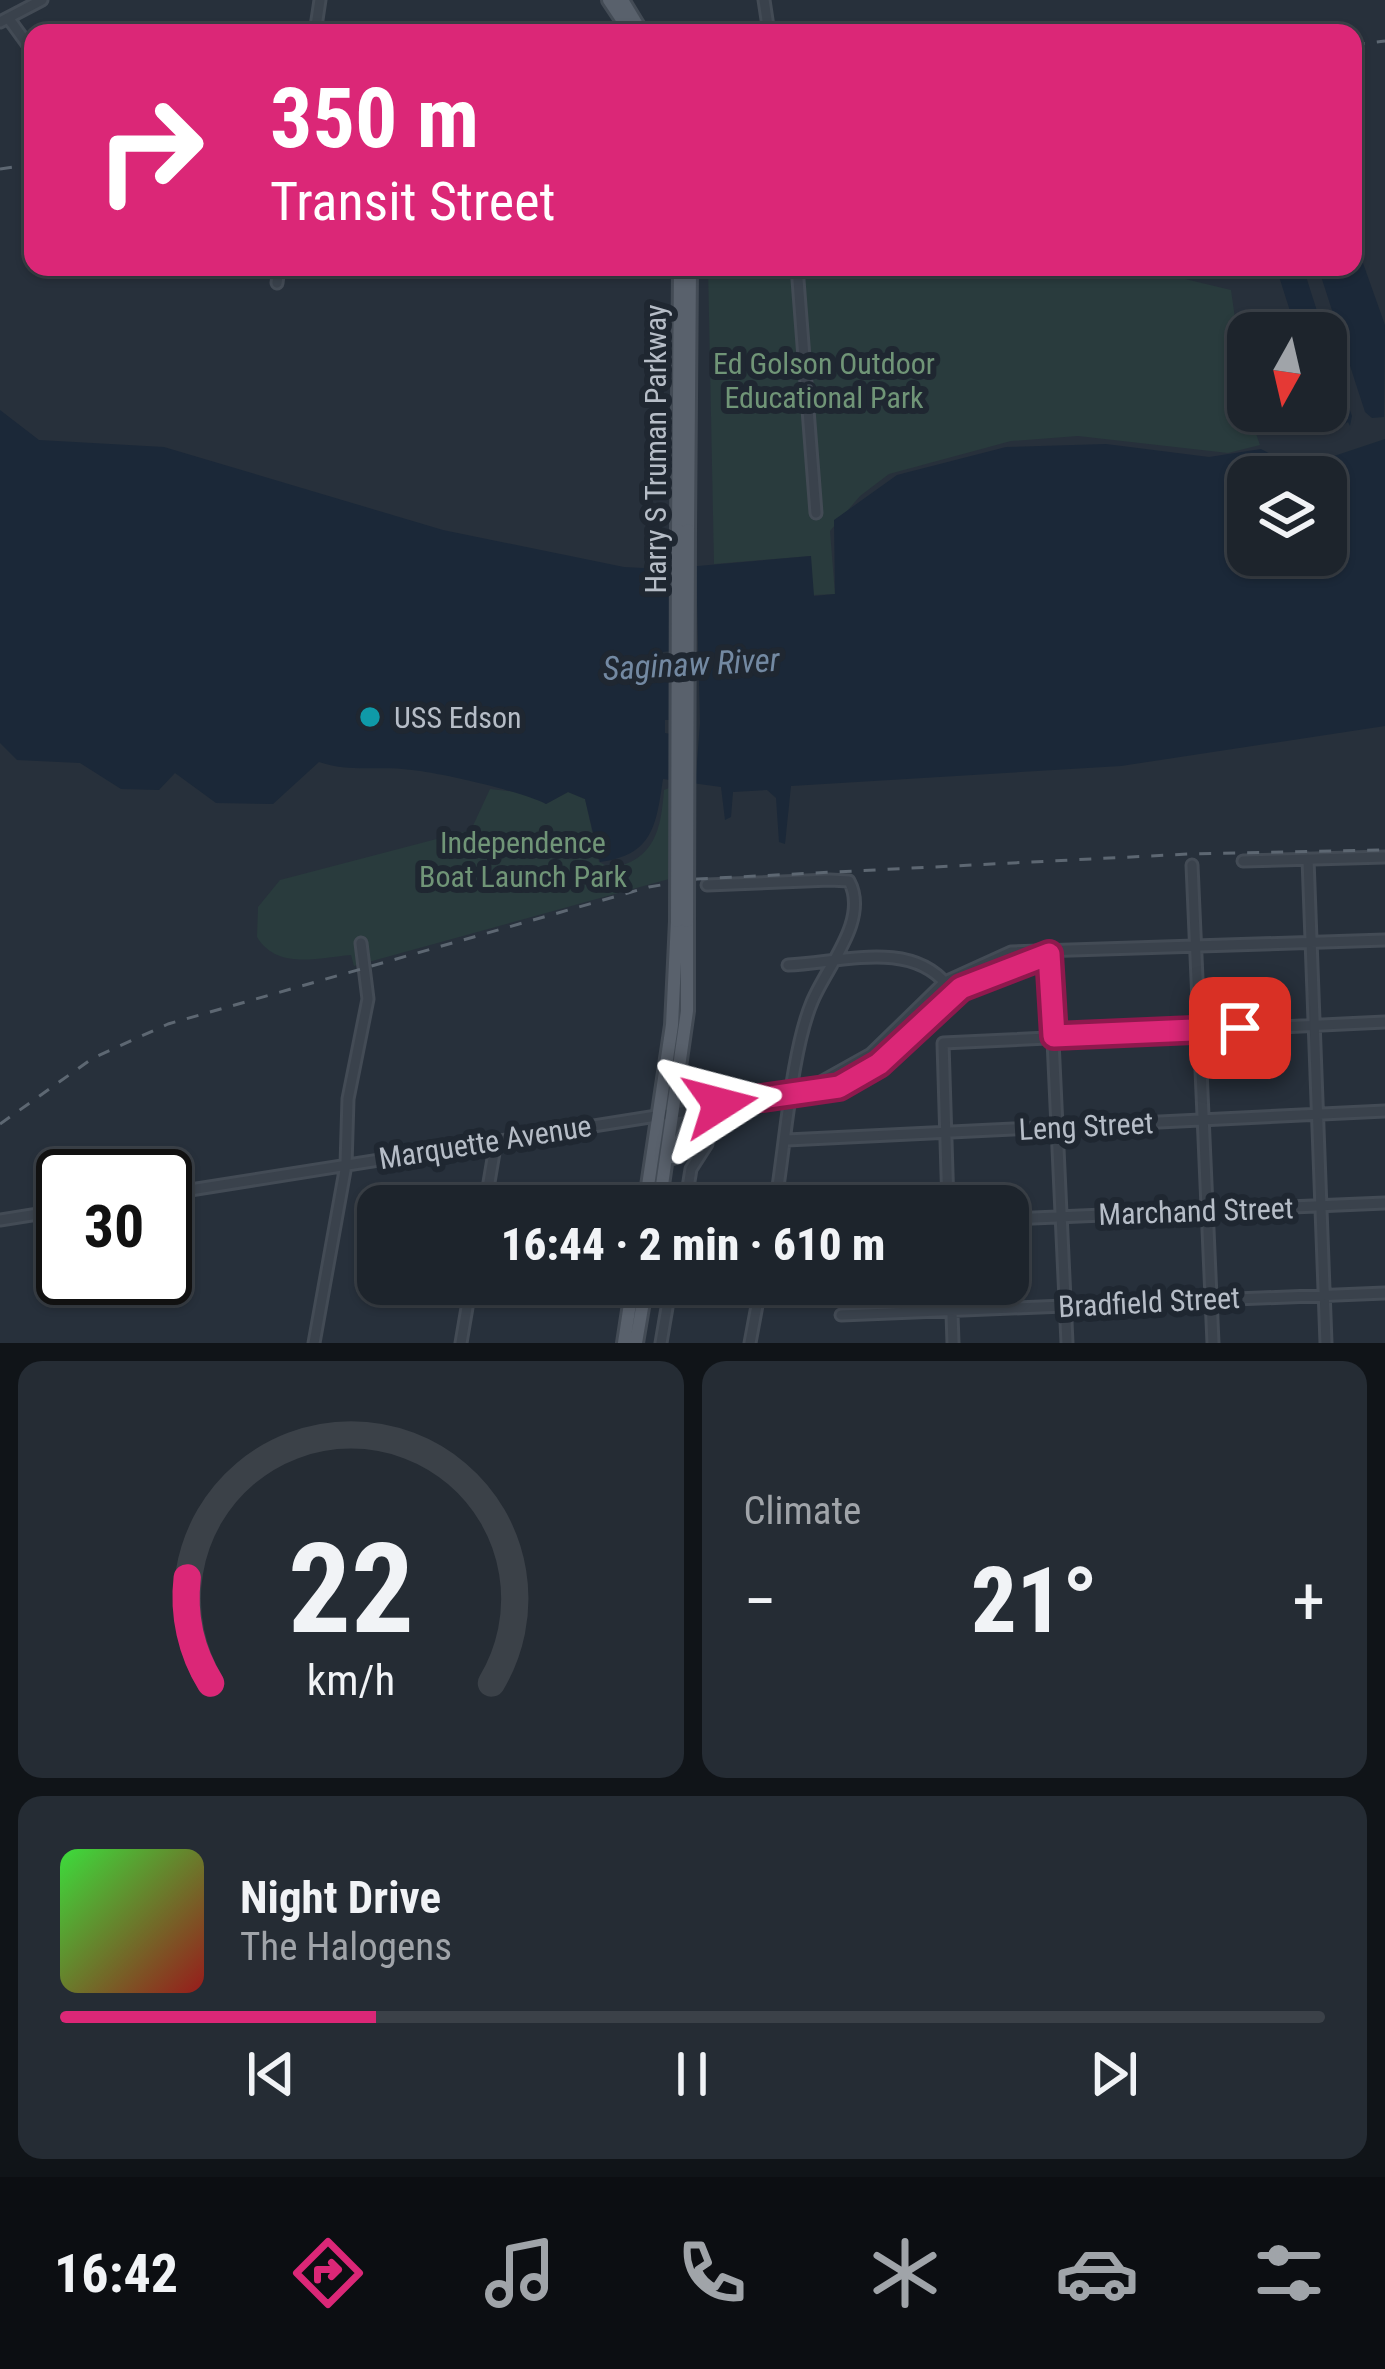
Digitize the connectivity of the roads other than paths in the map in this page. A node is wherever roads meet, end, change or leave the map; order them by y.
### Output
1 (40, 1) edge
2 (5, 20) edge
3 (278, 276) edge
4 (680, 276) edge
5 (690, 276) edge
6 (798, 276) edge
7 (278, 284) dead end
8 (816, 513) dead end
9 (683, 530) junction
10 (1385, 857) edge
11 (1308, 859) junction
12 (1243, 861) dead end
13 (1192, 865) dead end
14 (707, 885) dead end
15 (1385, 940) edge
16 (361, 943) dead end
17 (1310, 943) junction
18 (1196, 947) junction
19 (1049, 954) junction
20 (788, 964) dead end
21 (830, 964) junction
22 (945, 982) junction
23 (954, 994) junction
24 (1385, 1022) edge
25 (1313, 1025) junction
26 (1201, 1030) junction
27 (1054, 1036) junction
28 (800, 1092) junction
29 (720, 1104) junction
30 (1385, 1111) edge
31 (666, 1112) junction
32 (1317, 1113) junction
33 (1203, 1118) junction
34 (1058, 1129) junction
35 (945, 1133) junction
36 (787, 1140) junction
37 (496, 1141) junction
38 (707, 1144) dead end
39 (346, 1165) junction
40 (488, 1185) edge
41 (650, 1185) edge
42 (662, 1185) edge
43 (662, 1185) edge
44 (688, 1185) edge
45 (779, 1185) edge
46 (947, 1185) edge
47 (192, 1190) edge
48 (1385, 1203) edge
49 (1321, 1206) junction
50 (1208, 1210) junction
51 (36, 1214) edge
52 (1062, 1217) junction
53 (1029, 1219) edge
54 (0, 1220) edge
55 (1385, 1293) edge
56 (1324, 1295) junction
57 (1211, 1299) junction
58 (467, 1305) edge
59 (630, 1305) edge
60 (642, 1305) edge
61 (667, 1305) edge
62 (757, 1305) edge
63 (952, 1305) edge
64 (1066, 1306) junction
65 (952, 1310) junction
66 (841, 1315) dead end
67 (314, 1343) edge
68 (461, 1343) edge
69 (624, 1343) edge
70 (636, 1343) edge
71 (661, 1343) edge
72 (750, 1343) edge
73 (953, 1343) edge
74 (1067, 1343) edge
75 (1213, 1343) edge
76 (1326, 1343) edge

1 - 2 street
3 - 7 street
4 - 9 main road, Harry S Truman Parkway
5 - 9 main road, Harry S Truman Parkway
6 - 8 street
9 - 31 main road, Harry S Truman Parkway, bridge
10 - 11 street
11 - 12 street
11 - 17 street
13 - 18 street
14 - 21 street
15 - 17 street, Marquette Avenue
16 - 39 street
17 - 18 street, Marquette Avenue
17 - 25 street
18 - 19 street, Marquette Avenue
18 - 26 street
19 - 22 street, Marquette Avenue
19 - 23 street, Marquette Avenue
19 - 27 street
20 - 21 street
21 - 22 street
21 - 28 street
22 - 23 street
22 - 28 street, Marquette Avenue
23 - 28 street, Marquette Avenue
24 - 25 street
25 - 26 street
25 - 32 street
26 - 27 street
26 - 33 street
27 - 34 street
27 - 35 street
28 - 29 street, Marquette Avenue
28 - 36 street
29 - 31 street, Marquette Avenue
29 - 43 main road
30 - 32 street, Leng Street
31 - 37 street, Marquette Avenue
31 - 41 main road, Harry S Truman Parkway
31 - 42 main road, Harry S Truman Parkway
32 - 33 street, Leng Street
32 - 49 street
33 - 34 street, Leng Street
33 - 50 street
34 - 35 street, Leng Street
34 - 52 street
35 - 36 street, Leng Street
35 - 46 street
36 - 45 street
37 - 39 street, Marquette Avenue
37 - 40 street
38 - 44 street
39 - 47 street, Marquette Avenue
39 - 67 street
48 - 49 street, Marchand Street
49 - 50 street, Marchand Street
49 - 56 street
50 - 52 street, Marchand Street
50 - 57 street
51 - 54 street
52 - 53 street, Marchand Street
52 - 64 street
55 - 56 street, Bradfield Street
56 - 57 street, Bradfield Street
56 - 76 street
57 - 64 street, Bradfield Street
57 - 75 street
58 - 68 street
59 - 69 main road
60 - 70 main road
61 - 71 street
62 - 72 street
63 - 65 street
64 - 65 street, Bradfield Street
64 - 74 street
65 - 66 street, Bradfield Street
65 - 73 street

